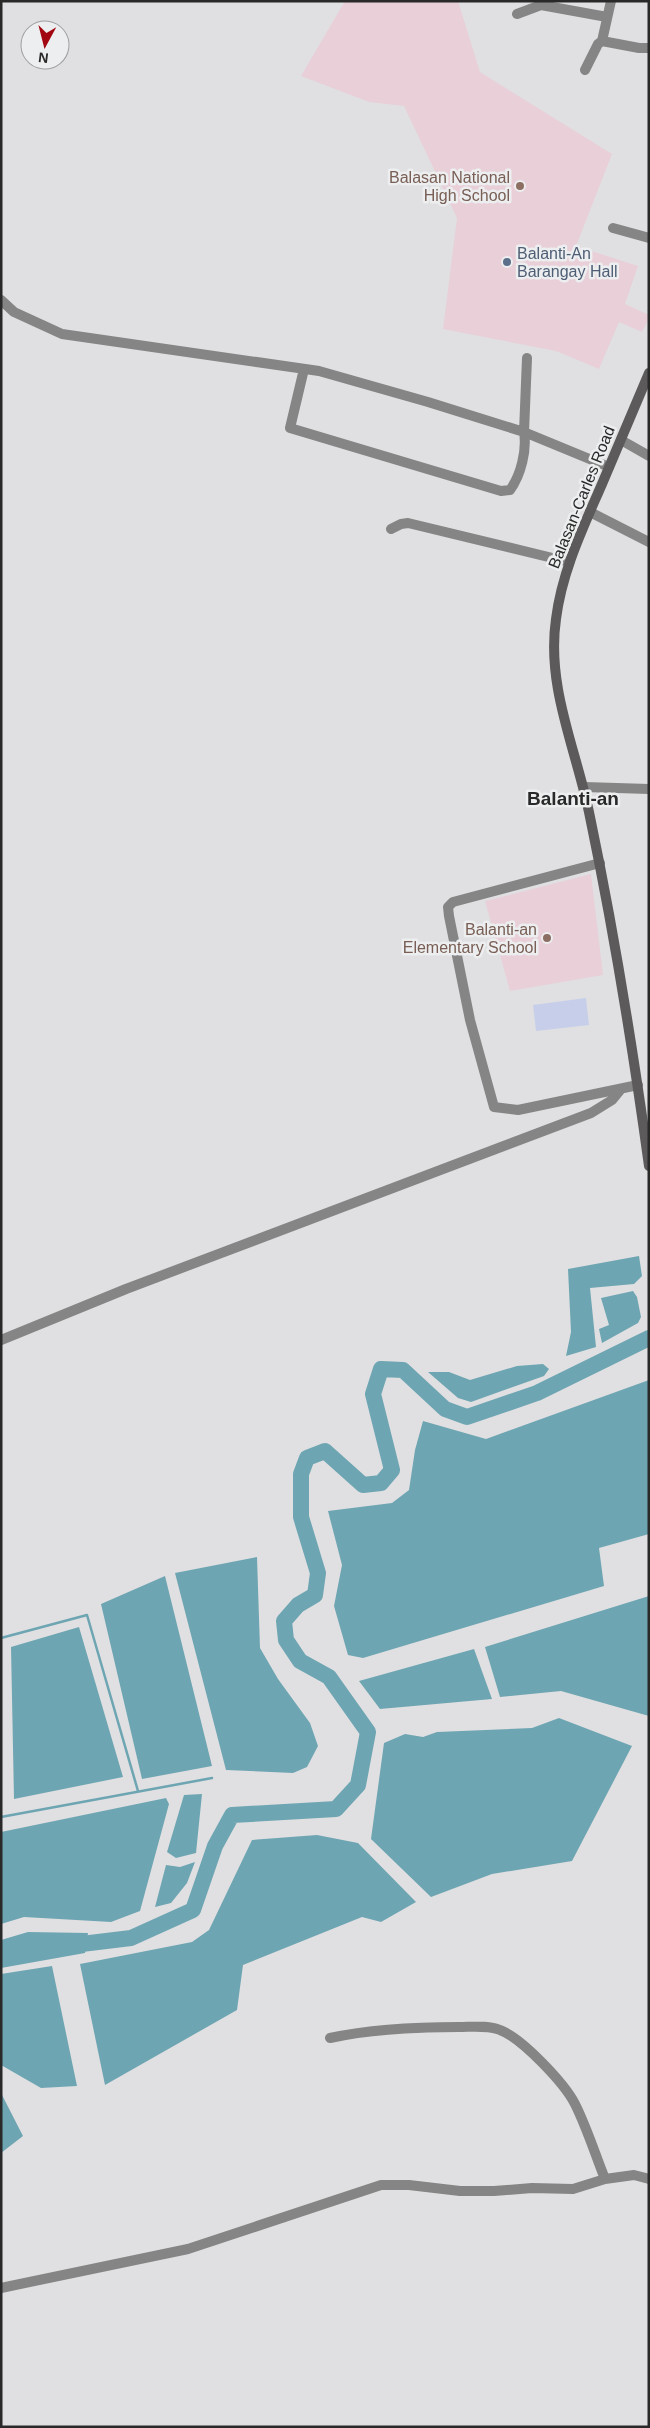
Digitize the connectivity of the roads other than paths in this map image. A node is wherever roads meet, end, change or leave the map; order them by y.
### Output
1 (611, 1) edge
2 (517, 14) dead end
3 (607, 17) junction
4 (602, 41) junction
5 (649, 48) edge
6 (585, 70) dead end
7 (614, 228) dead end
8 (649, 238) edge
9 (1, 300) edge
10 (527, 358) dead end
11 (304, 369) junction
12 (649, 373) edge
13 (524, 432) junction
14 (621, 440) junction
15 (649, 456) edge
16 (609, 467) junction
17 (590, 512) junction
18 (391, 529) dead end
19 (649, 542) edge
20 (569, 562) junction
21 (584, 787) junction
22 (649, 790) edge
23 (600, 863) junction
24 (638, 1085) junction
25 (621, 1089) junction
26 (649, 1166) edge
27 (1, 1340) edge
28 (330, 2038) dead end
29 (605, 2179) junction
30 (649, 2179) edge
31 (1, 2288) edge

1 - 3 street
2 - 3 street
3 - 4 street
4 - 5 street
4 - 6 street
7 - 8 street
9 - 11 street
10 - 13 street
11 - 13 street
11 - 13 street
12 - 14 main road, Balasan-Carles Road
13 - 16 street
14 - 15 street
14 - 16 main road, Balasan-Carles Road
16 - 17 main road, Balasan-Carles Road
17 - 19 street
17 - 20 main road, Balasan-Carles Road
18 - 20 street
20 - 21 main road, Balasan-Carles Road
21 - 22 street
21 - 23 main road, Balasan-Carles Road
23 - 24 main road, Balasan-Carles Road
23 - 25 street
24 - 25 street
24 - 26 main road, Balasan-Carles Road
25 - 27 street
28 - 29 street
29 - 30 street
29 - 31 street

